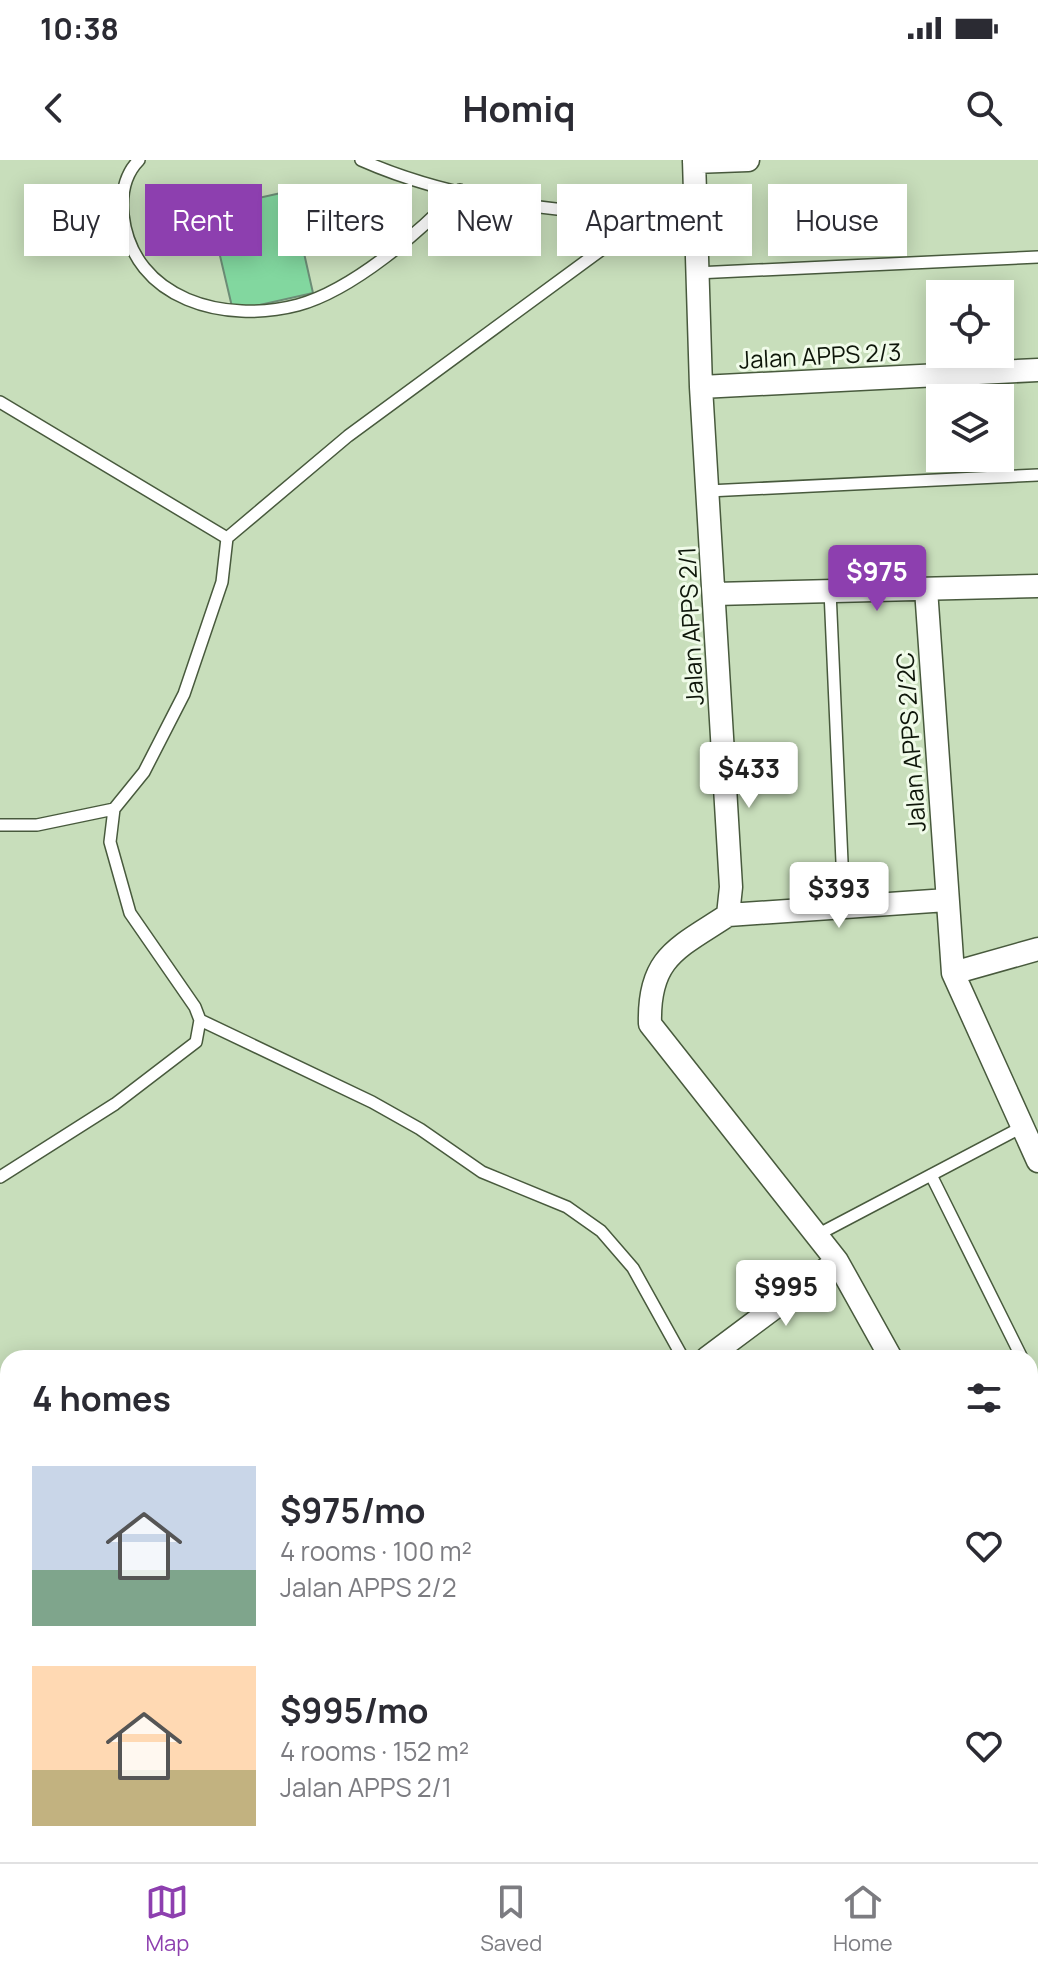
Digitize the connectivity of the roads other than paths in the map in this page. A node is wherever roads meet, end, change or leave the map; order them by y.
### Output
1 (139, 160) edge
2 (361, 160) edge
3 (748, 160) edge
4 (694, 161) edge
5 (434, 184) edge
6 (694, 184) edge
7 (428, 220) edge
8 (593, 256) edge
9 (695, 256) edge
10 (1038, 257) edge
11 (696, 273) junction
12 (1038, 370) edge
13 (701, 387) junction
14 (0, 402) edge
15 (1038, 475) edge
16 (708, 491) junction
17 (227, 538) junction
18 (1038, 588) edge
19 (926, 589) junction
20 (830, 591) junction
21 (715, 594) junction
22 (114, 809) junction
23 (0, 825) edge
24 (947, 900) junction
25 (844, 907) junction
26 (728, 915) junction
27 (1038, 949) edge
28 (953, 973) junction
29 (200, 1020) junction
30 (1022, 1127) junction
31 (1038, 1161) edge
32 (931, 1175) junction
33 (0, 1177) edge
34 (817, 1235) junction
35 (837, 1261) junction
36 (679, 1350) edge
37 (718, 1350) edge
38 (887, 1350) edge
39 (1018, 1350) edge

1 - 7 lane
2 - 5 lane
3 - 4 street
4 - 6 street, Jalan APPS 2/1
8 - 17 lane
9 - 11 street, Jalan APPS 2/1
10 - 11 lane
11 - 13 street, Jalan APPS 2/1
12 - 13 street, Jalan APPS 2/3
13 - 16 street, Jalan APPS 2/1
14 - 17 lane
15 - 16 lane
16 - 21 street, Jalan APPS 2/1
17 - 22 lane
18 - 19 street
19 - 20 street
19 - 24 street, Jalan APPS 2/2C
20 - 21 street
20 - 25 lane
21 - 26 street, Jalan APPS 2/1
22 - 23 lane
22 - 29 lane
24 - 25 street
24 - 28 street, Jalan APPS 2/2C
25 - 26 street
26 - 34 street
27 - 28 street
28 - 30 street, Jalan APPS 2/2C
29 - 33 lane
29 - 36 lane
30 - 31 street, Jalan APPS 2/2C
30 - 32 lane
32 - 34 lane
32 - 39 lane
34 - 35 street
35 - 37 street
35 - 38 street

